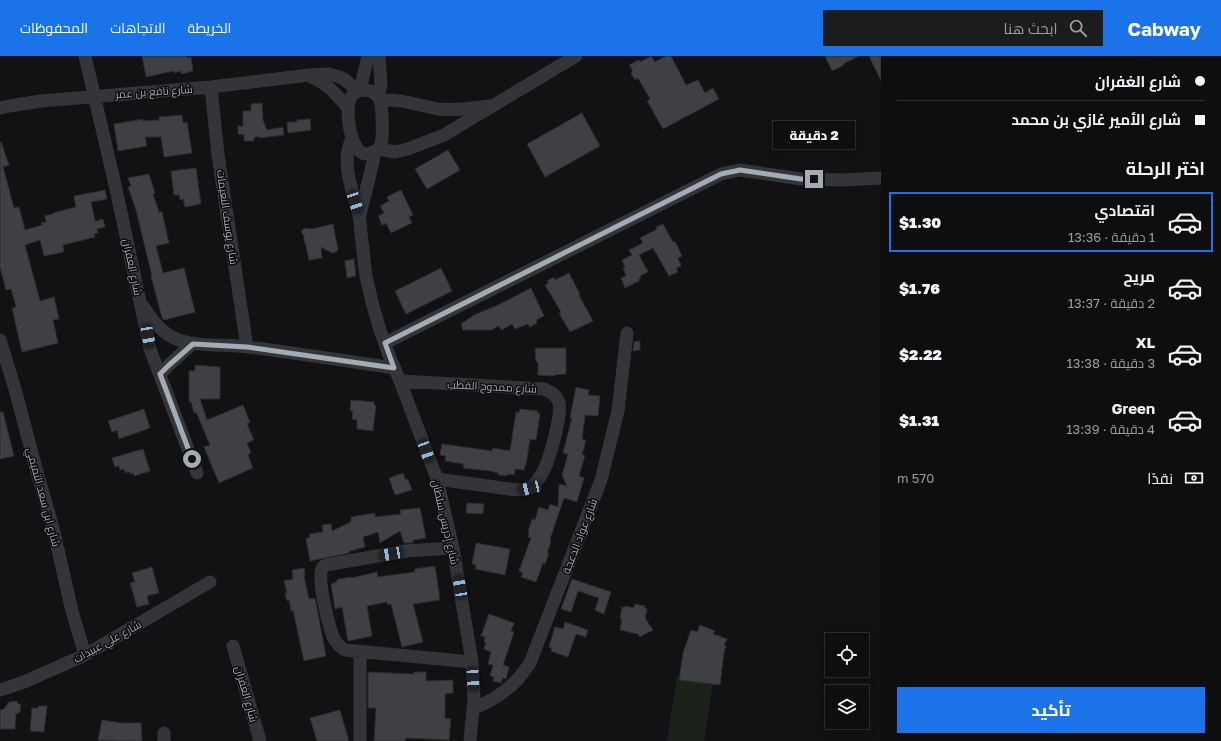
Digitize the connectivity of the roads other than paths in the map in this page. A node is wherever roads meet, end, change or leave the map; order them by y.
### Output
1 (85, 56) edge
2 (368, 56) edge
3 (379, 56) edge
4 (576, 56) edge
5 (309, 75) junction
6 (211, 87) junction
7 (359, 91) junction
8 (95, 96) junction
9 (379, 98) junction
10 (492, 106) junction
11 (0, 108) edge
12 (348, 108) junction
13 (352, 138) junction
14 (376, 150) junction
15 (881, 178) edge
16 (360, 217) junction
17 (141, 302) junction
18 (627, 333) dead end
19 (0, 340) edge
20 (385, 343) junction
21 (193, 344) junction
22 (247, 347) junction
23 (394, 368) junction
24 (160, 374) junction
25 (400, 381) junction
26 (197, 473) dead end
27 (437, 479) junction
28 (453, 548) junction
29 (210, 582) dead end
30 (233, 646) dead end
31 (360, 652) junction
32 (85, 655) junction
33 (472, 662) junction
34 (0, 690) edge
35 (474, 708) junction
36 (260, 741) edge
37 (360, 741) edge
38 (470, 741) edge

1 - 8 street, شارع الغفران
2 - 7 street
3 - 9 street
4 - 10 street
5 - 6 street, شارع نافع بن عمر
5 - 7 street, شارع نافع بن عمر
5 - 12 street
6 - 8 street, شارع نافع بن عمر
6 - 22 street, شارع يوسف النعيمات
7 - 9 street, شارع نافع بن عمر
7 - 12 street
8 - 11 street, شارع نافع بن عمر
8 - 17 street, شارع الغفران
9 - 10 street
9 - 14 street, شارع إدريس سلطان
10 - 14 street
12 - 13 street
13 - 14 street
13 - 16 street, شارع إدريس سلطان
14 - 16 street, شارع إدريس سلطان
15 - 20 street
16 - 20 street, شارع إدريس سلطان
17 - 21 street
17 - 24 street, شارع الغفران
18 - 35 street, شارع عواد الدعجة
19 - 32 street, شارع ابن سعد التميمي
20 - 23 street, شارع إدريس سلطان
21 - 22 street
21 - 24 street
22 - 23 street
23 - 25 street, شارع إدريس سلطان
24 - 26 street, شارع الغفران
25 - 27 street, شارع إدريس سلطان
25 - 27 street, شارع ممدوح القطب
27 - 28 street, شارع إدريس سلطان
28 - 31 street
28 - 33 street, شارع إدريس سلطان
29 - 32 street, شارع علي عبيدات
30 - 36 street, شارع الغفران
31 - 33 street
31 - 37 street
32 - 34 street, شارع علي عبيدات
33 - 35 street, شارع إدريس سلطان
35 - 38 street, شارع إدريس سلطان

